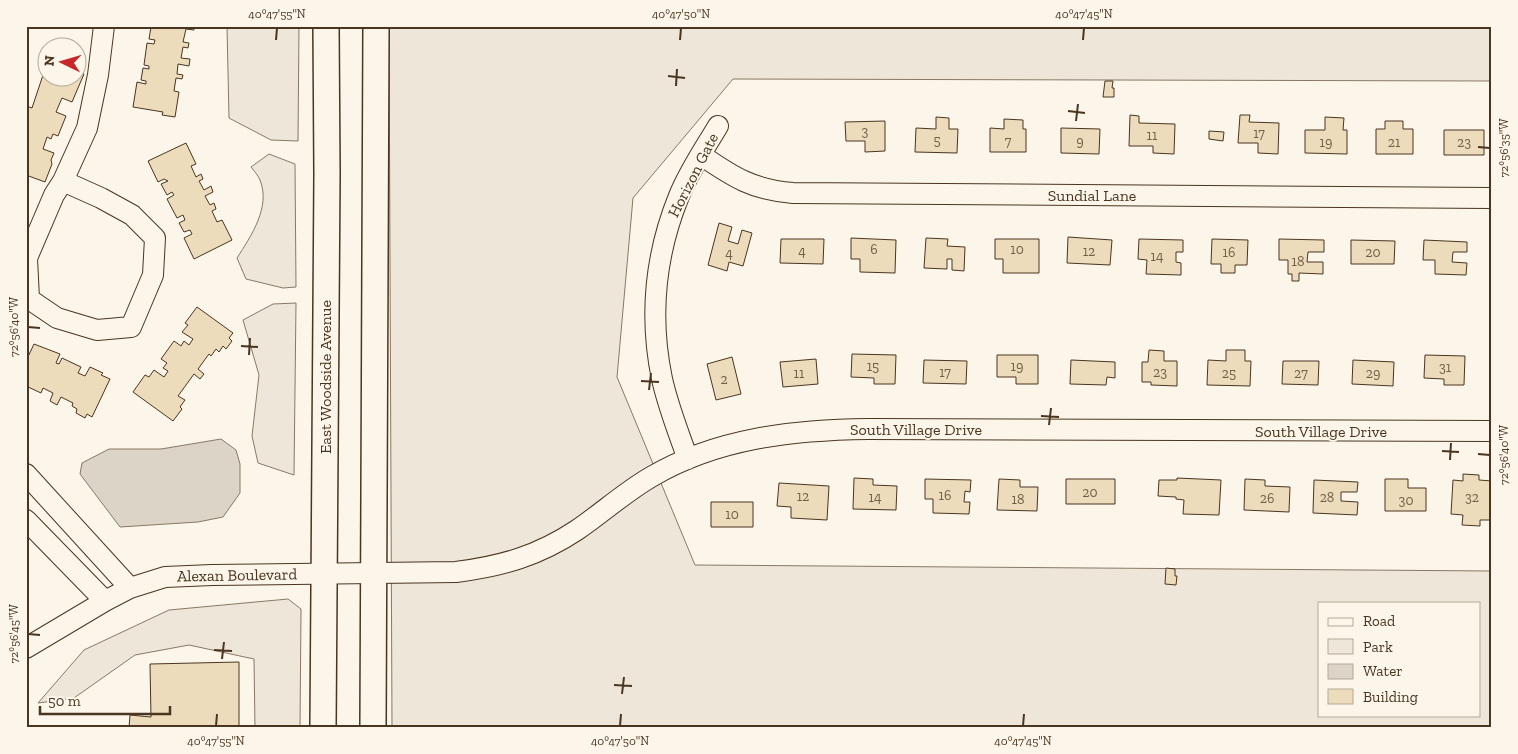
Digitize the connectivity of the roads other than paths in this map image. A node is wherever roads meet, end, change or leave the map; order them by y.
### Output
1 (104, 26) edge
2 (326, 26) edge
3 (376, 26) edge
4 (718, 126) dead end
5 (701, 154) junction
6 (63, 181) junction
7 (1492, 198) edge
8 (1492, 431) edge
9 (688, 459) junction
10 (26, 474) edge
11 (26, 520) edge
12 (374, 573) junction
13 (324, 574) junction
14 (130, 588) junction
15 (105, 600) junction
16 (26, 648) edge
17 (323, 728) edge
18 (373, 728) edge

1 - 6 street
2 - 13 main road, East Woodside Avenue
3 - 12 main road
4 - 5 street, Horizon Gate
5 - 7 street, Sundial Lane
5 - 9 street, Horizon Gate
6 - 6 street
8 - 9 street, South Village Drive
9 - 12 street, South Village Drive
10 - 14 street
11 - 15 street
12 - 13 street, Alexan Boulevard
12 - 18 main road
13 - 14 street, Alexan Boulevard
13 - 17 main road, East Woodside Avenue
14 - 15 street, Alexan Boulevard
15 - 16 street, Alexan Boulevard

